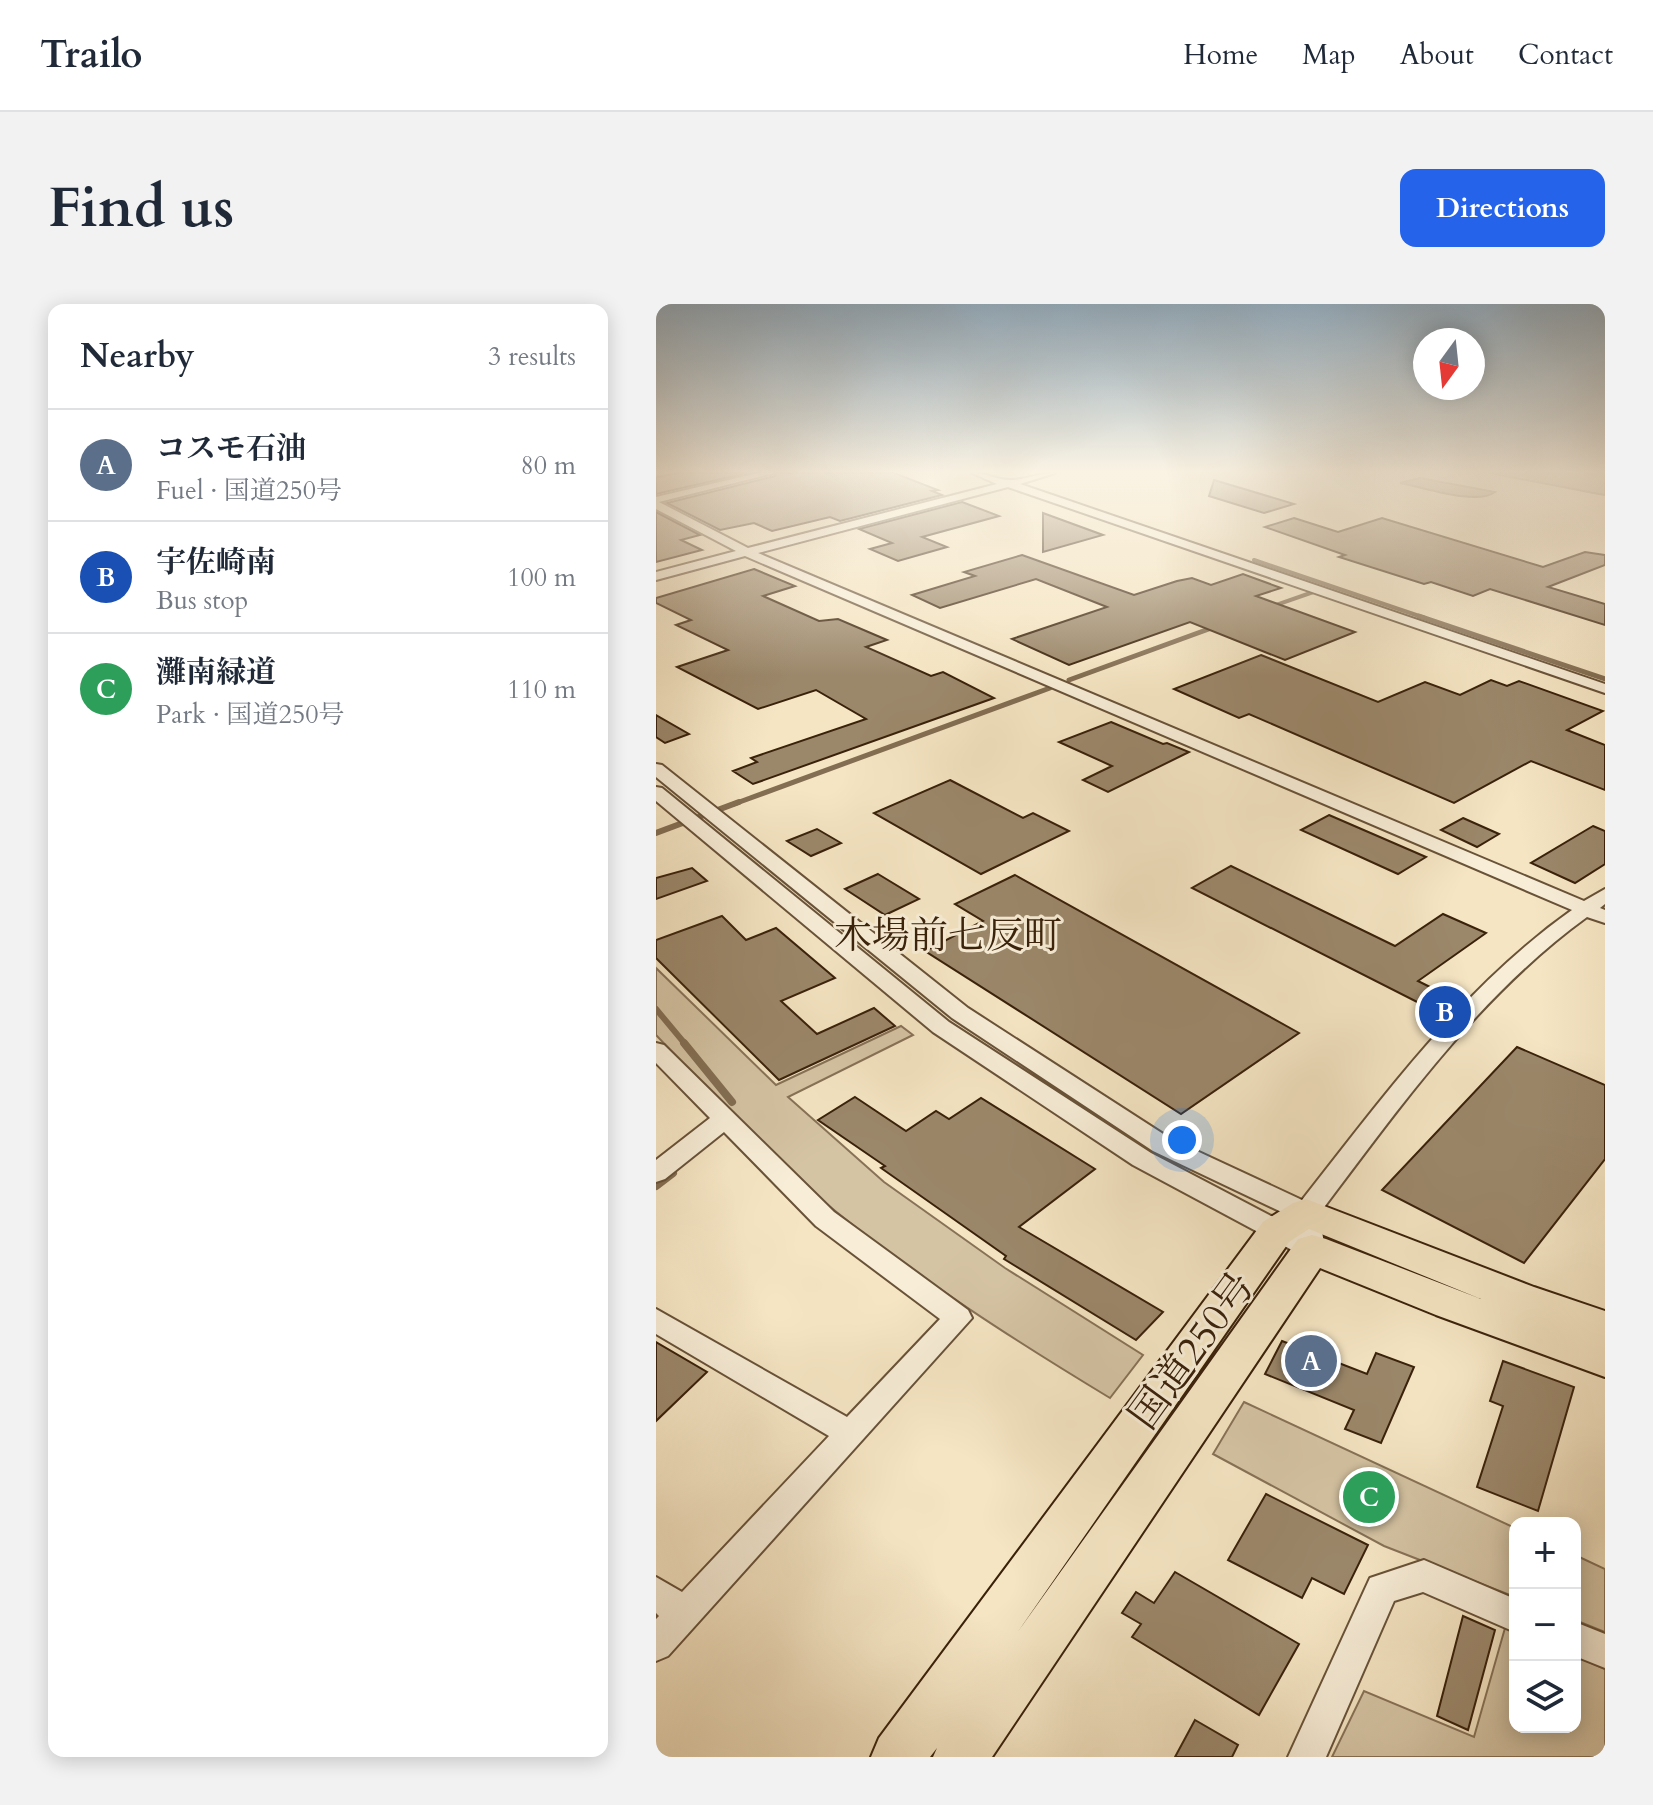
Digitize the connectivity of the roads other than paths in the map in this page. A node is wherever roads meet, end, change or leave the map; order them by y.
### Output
1 (725, 541) edge
2 (782, 541) edge
3 (1175, 541) edge
4 (743, 551) junction
5 (656, 570) edge
6 (656, 576) edge
7 (1605, 689) edge
8 (656, 769) edge
9 (656, 792) edge
10 (676, 809) edge
11 (1598, 907) edge
12 (656, 1050) edge
13 (725, 1119) junction
14 (656, 1173) edge
15 (1298, 1231) junction
16 (656, 1320) edge
17 (1605, 1327) edge
18 (1605, 1360) edge
19 (849, 1433) junction
20 (656, 1593) edge
21 (1509, 1613) edge
22 (684, 1614) junction
23 (1581, 1641) edge
24 (656, 1644) edge
25 (1605, 1651) edge
26 (898, 1757) edge
27 (960, 1757) edge
28 (1307, 1757) edge

1 - 4 street
2 - 4 street
3 - 7 street
4 - 5 street
4 - 6 street
4 - 11 street
8 - 10 street
9 - 10 street
10 - 15 street
10 - 15 street
11 - 15 street
12 - 13 street
13 - 14 street
13 - 19 street
15 - 17 highway
15 - 18 highway
15 - 26 highway, 国道250号
15 - 27 highway, 国道250号
16 - 19 street
19 - 22 street
20 - 22 street
21 - 28 street
22 - 24 street
23 - 25 street

